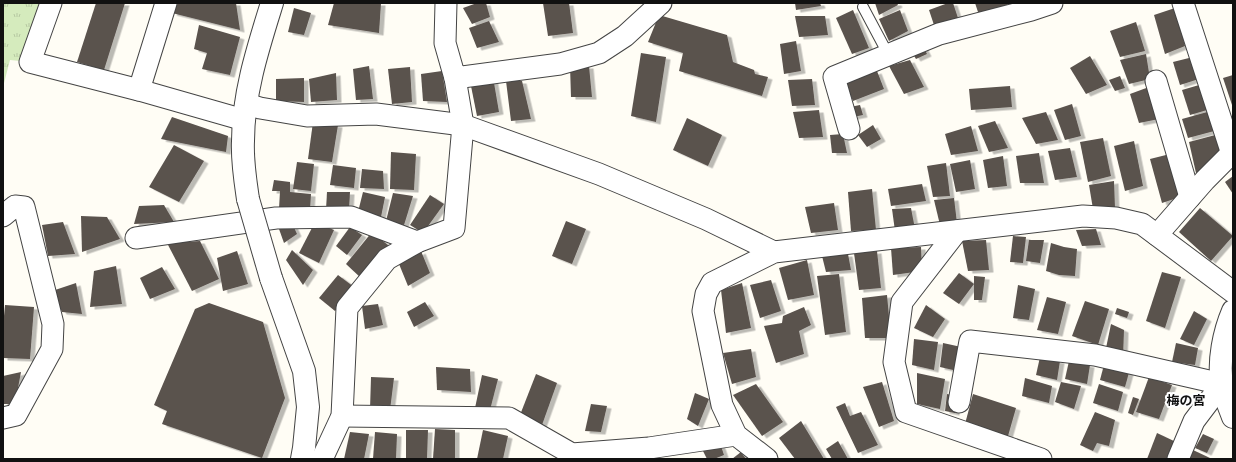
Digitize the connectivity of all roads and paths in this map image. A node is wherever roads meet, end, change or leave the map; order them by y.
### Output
1 (51, 3) edge
2 (166, 3) edge
3 (272, 3) edge
4 (446, 3) edge
5 (661, 3) edge
6 (1052, 3) edge
7 (1183, 3) edge
8 (863, 7) dead end
9 (888, 54) junction
10 (455, 78) junction
11 (1156, 81) dead end
12 (140, 90) junction
13 (245, 112) junction
14 (463, 125) junction
15 (849, 129) dead end
16 (1232, 153) edge
17 (1190, 198) junction
18 (3, 216) edge
19 (957, 231) junction
20 (1157, 235) junction
21 (136, 238) dead end
22 (417, 242) junction
23 (774, 252) junction
24 (1233, 292) edge
25 (1233, 311) edge
26 (1222, 384) junction
27 (960, 402) dead end
28 (342, 416) junction
29 (1233, 417) edge
30 (3, 418) edge
31 (736, 435) junction
32 (648, 454) edge
33 (302, 459) edge
34 (322, 459) edge
35 (768, 459) edge
36 (1041, 459) edge
37 (1178, 459) edge

1 - 12 street
2 - 12 street
3 - 13 street
4 - 10 street
5 - 10 street
6 - 9 street
7 - 16 street
8 - 9 lane
9 - 15 street
10 - 14 street
11 - 17 street
12 - 13 street
13 - 14 street
13 - 33 street, bridge
14 - 22 street
14 - 23 street
16 - 17 street
17 - 20 street
18 - 30 street
19 - 20 street
19 - 23 street
19 - 36 street
20 - 24 street
21 - 22 street
22 - 28 street
23 - 31 street
25 - 26 street
26 - 27 street
26 - 29 street
26 - 37 street
28 - 32 street
28 - 34 street
31 - 32 street
31 - 35 street

